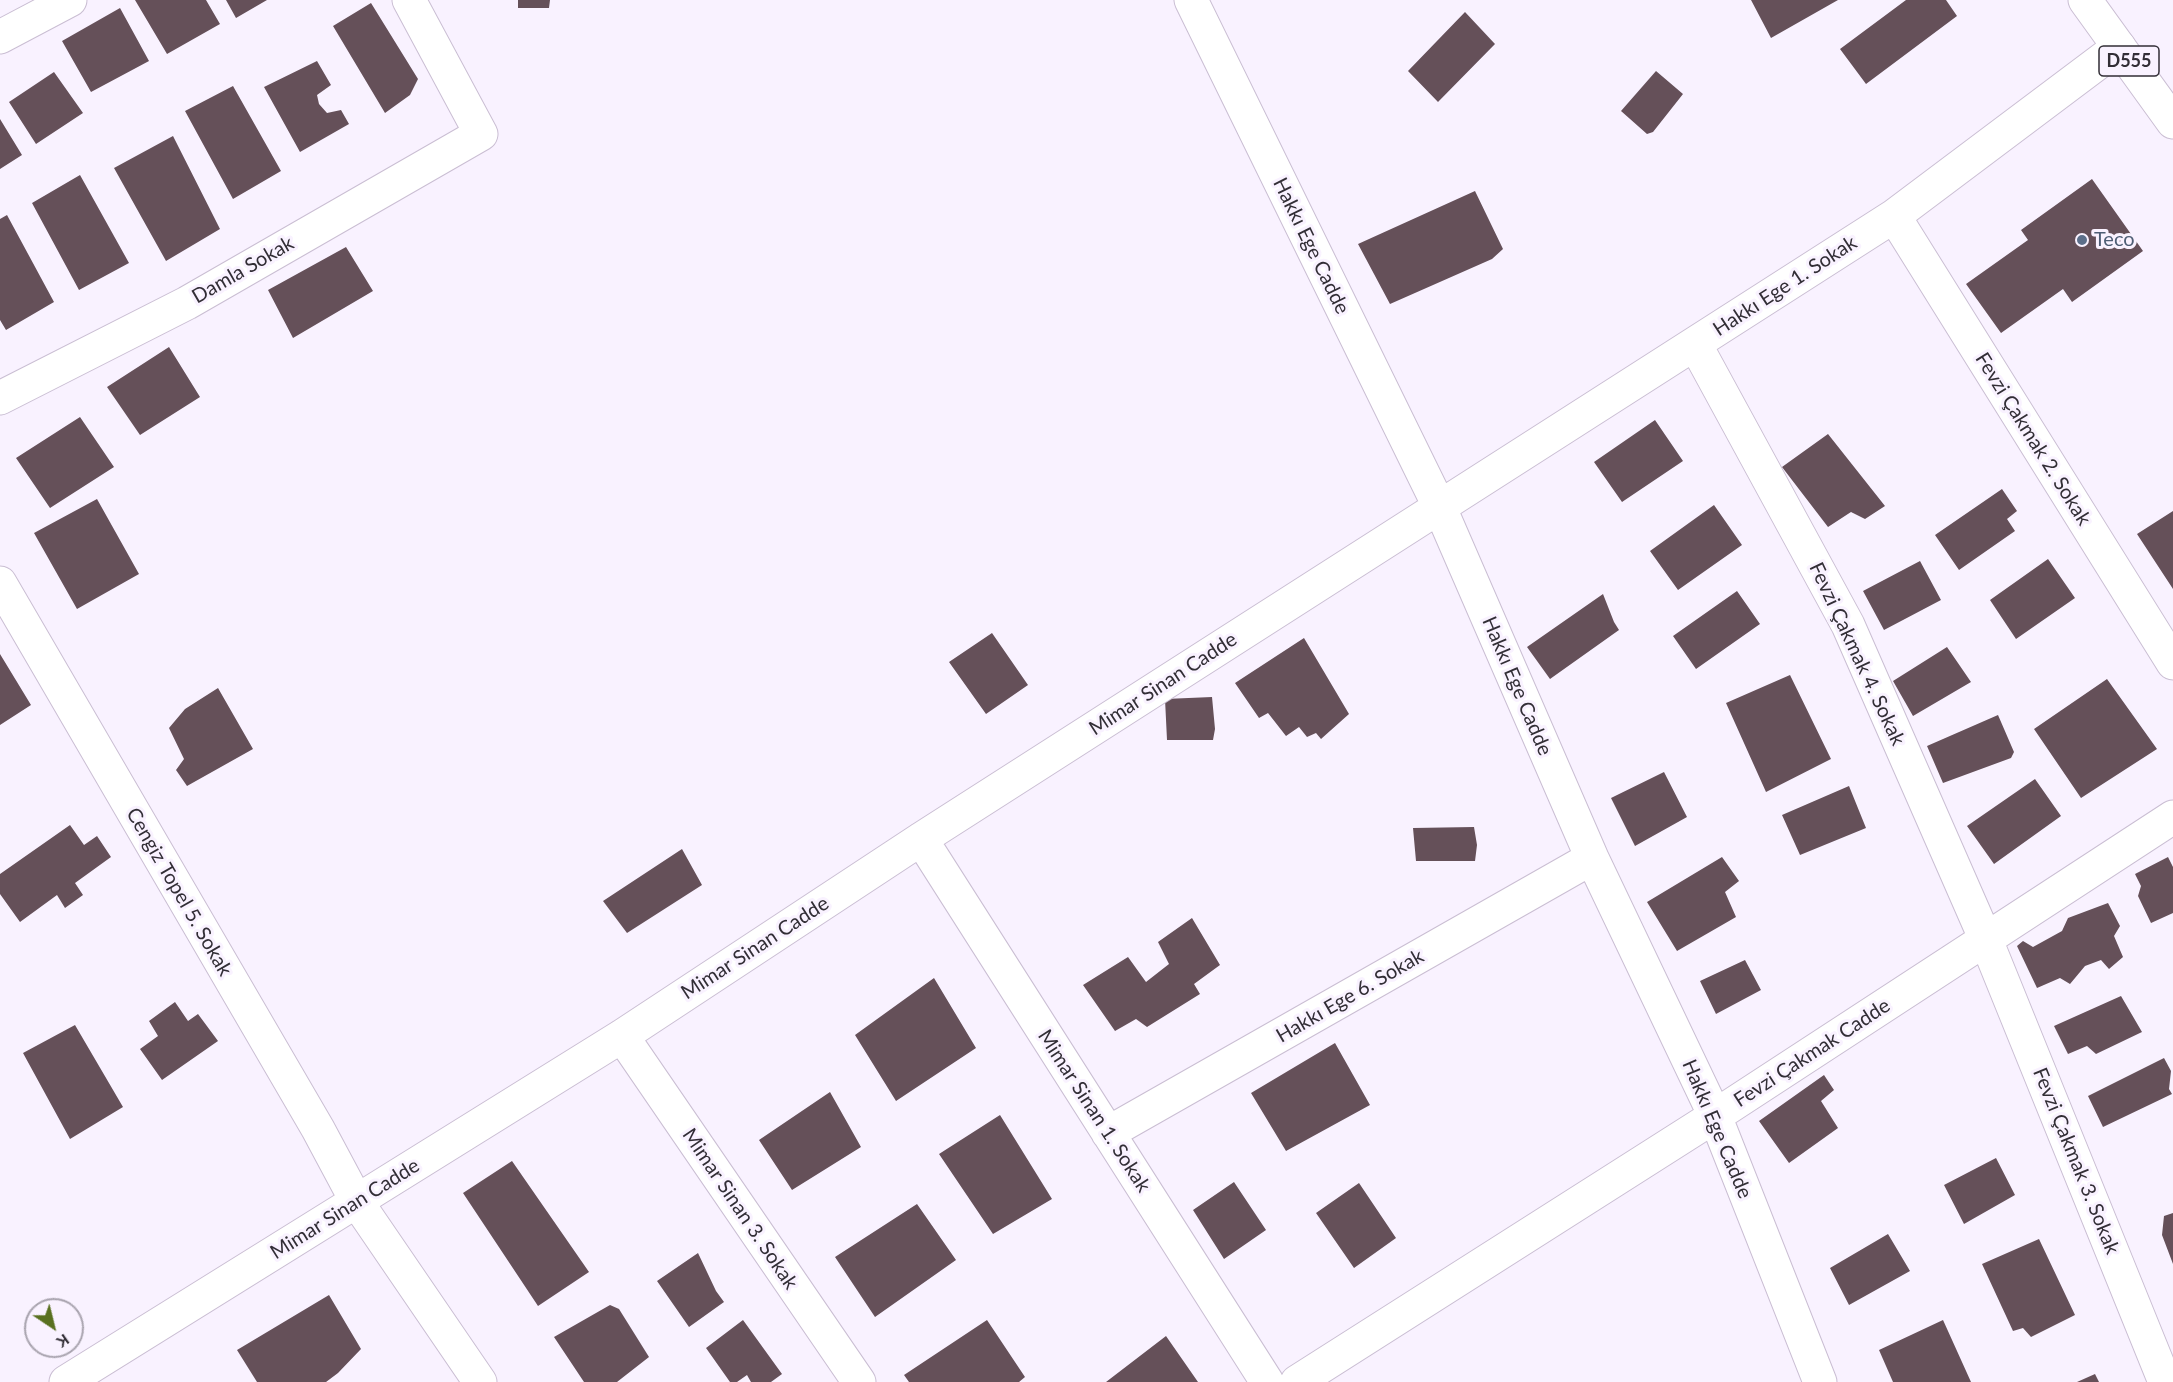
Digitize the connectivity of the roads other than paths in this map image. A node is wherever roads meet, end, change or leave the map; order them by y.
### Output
1 (70, 0) edge
2 (409, 0) edge
3 (1191, 0) edge
4 (2085, 0) edge
5 (0, 37) edge
6 (2119, 47) junction
7 (2173, 122) edge
8 (1894, 216) junction
9 (1695, 344) junction
10 (0, 398) edge
11 (1440, 508) junction
12 (0, 583) edge
13 (2173, 663) edge
14 (2173, 817) edge
15 (921, 839) junction
16 (1592, 858) junction
17 (1986, 940) junction
18 (622, 1036) junction
19 (1715, 1116) junction
20 (1108, 1133) junction
21 (357, 1202) junction
22 (66, 1382) edge
23 (480, 1382) edge
24 (859, 1382) edge
25 (1267, 1382) edge
26 (1297, 1382) edge
27 (1820, 1382) edge
28 (2165, 1382) edge

1 - 5 street
2 - 10 street, Damla Sokak
3 - 11 street, Hakkı Ege Cadde
4 - 6 street, D555
6 - 7 street, D555
6 - 8 street, Hakkı Ege 1. Sokak
8 - 9 street, Hakkı Ege 1. Sokak
8 - 13 street, Fevzi Çakmak 2. Sokak
9 - 11 street, Hakkı Ege 1. Sokak
9 - 17 street, Fevzi Çakmak 4. Sokak
11 - 15 street, Mimar Sinan Cadde
11 - 16 street, Hakkı Ege Cadde
12 - 21 street, Cengiz Topel 5. Sokak
14 - 17 street, Fevzi Çakmak Cadde
15 - 18 street, Mimar Sinan Cadde
15 - 20 street, Mimar Sinan 1. Sokak
16 - 19 street, Hakkı Ege Cadde
16 - 20 street, Hakkı Ege 6. Sokak
17 - 19 street, Fevzi Çakmak Cadde
17 - 28 street, Fevzi Çakmak 3. Sokak
18 - 21 street, Mimar Sinan Cadde
18 - 24 street, Mimar Sinan 3. Sokak
19 - 26 street, Fevzi Çakmak Cadde
19 - 27 street, Hakkı Ege Cadde
20 - 25 street, Mimar Sinan 1. Sokak
21 - 22 street, Mimar Sinan Cadde
21 - 23 street, Cengiz Topel 5. Sokak

